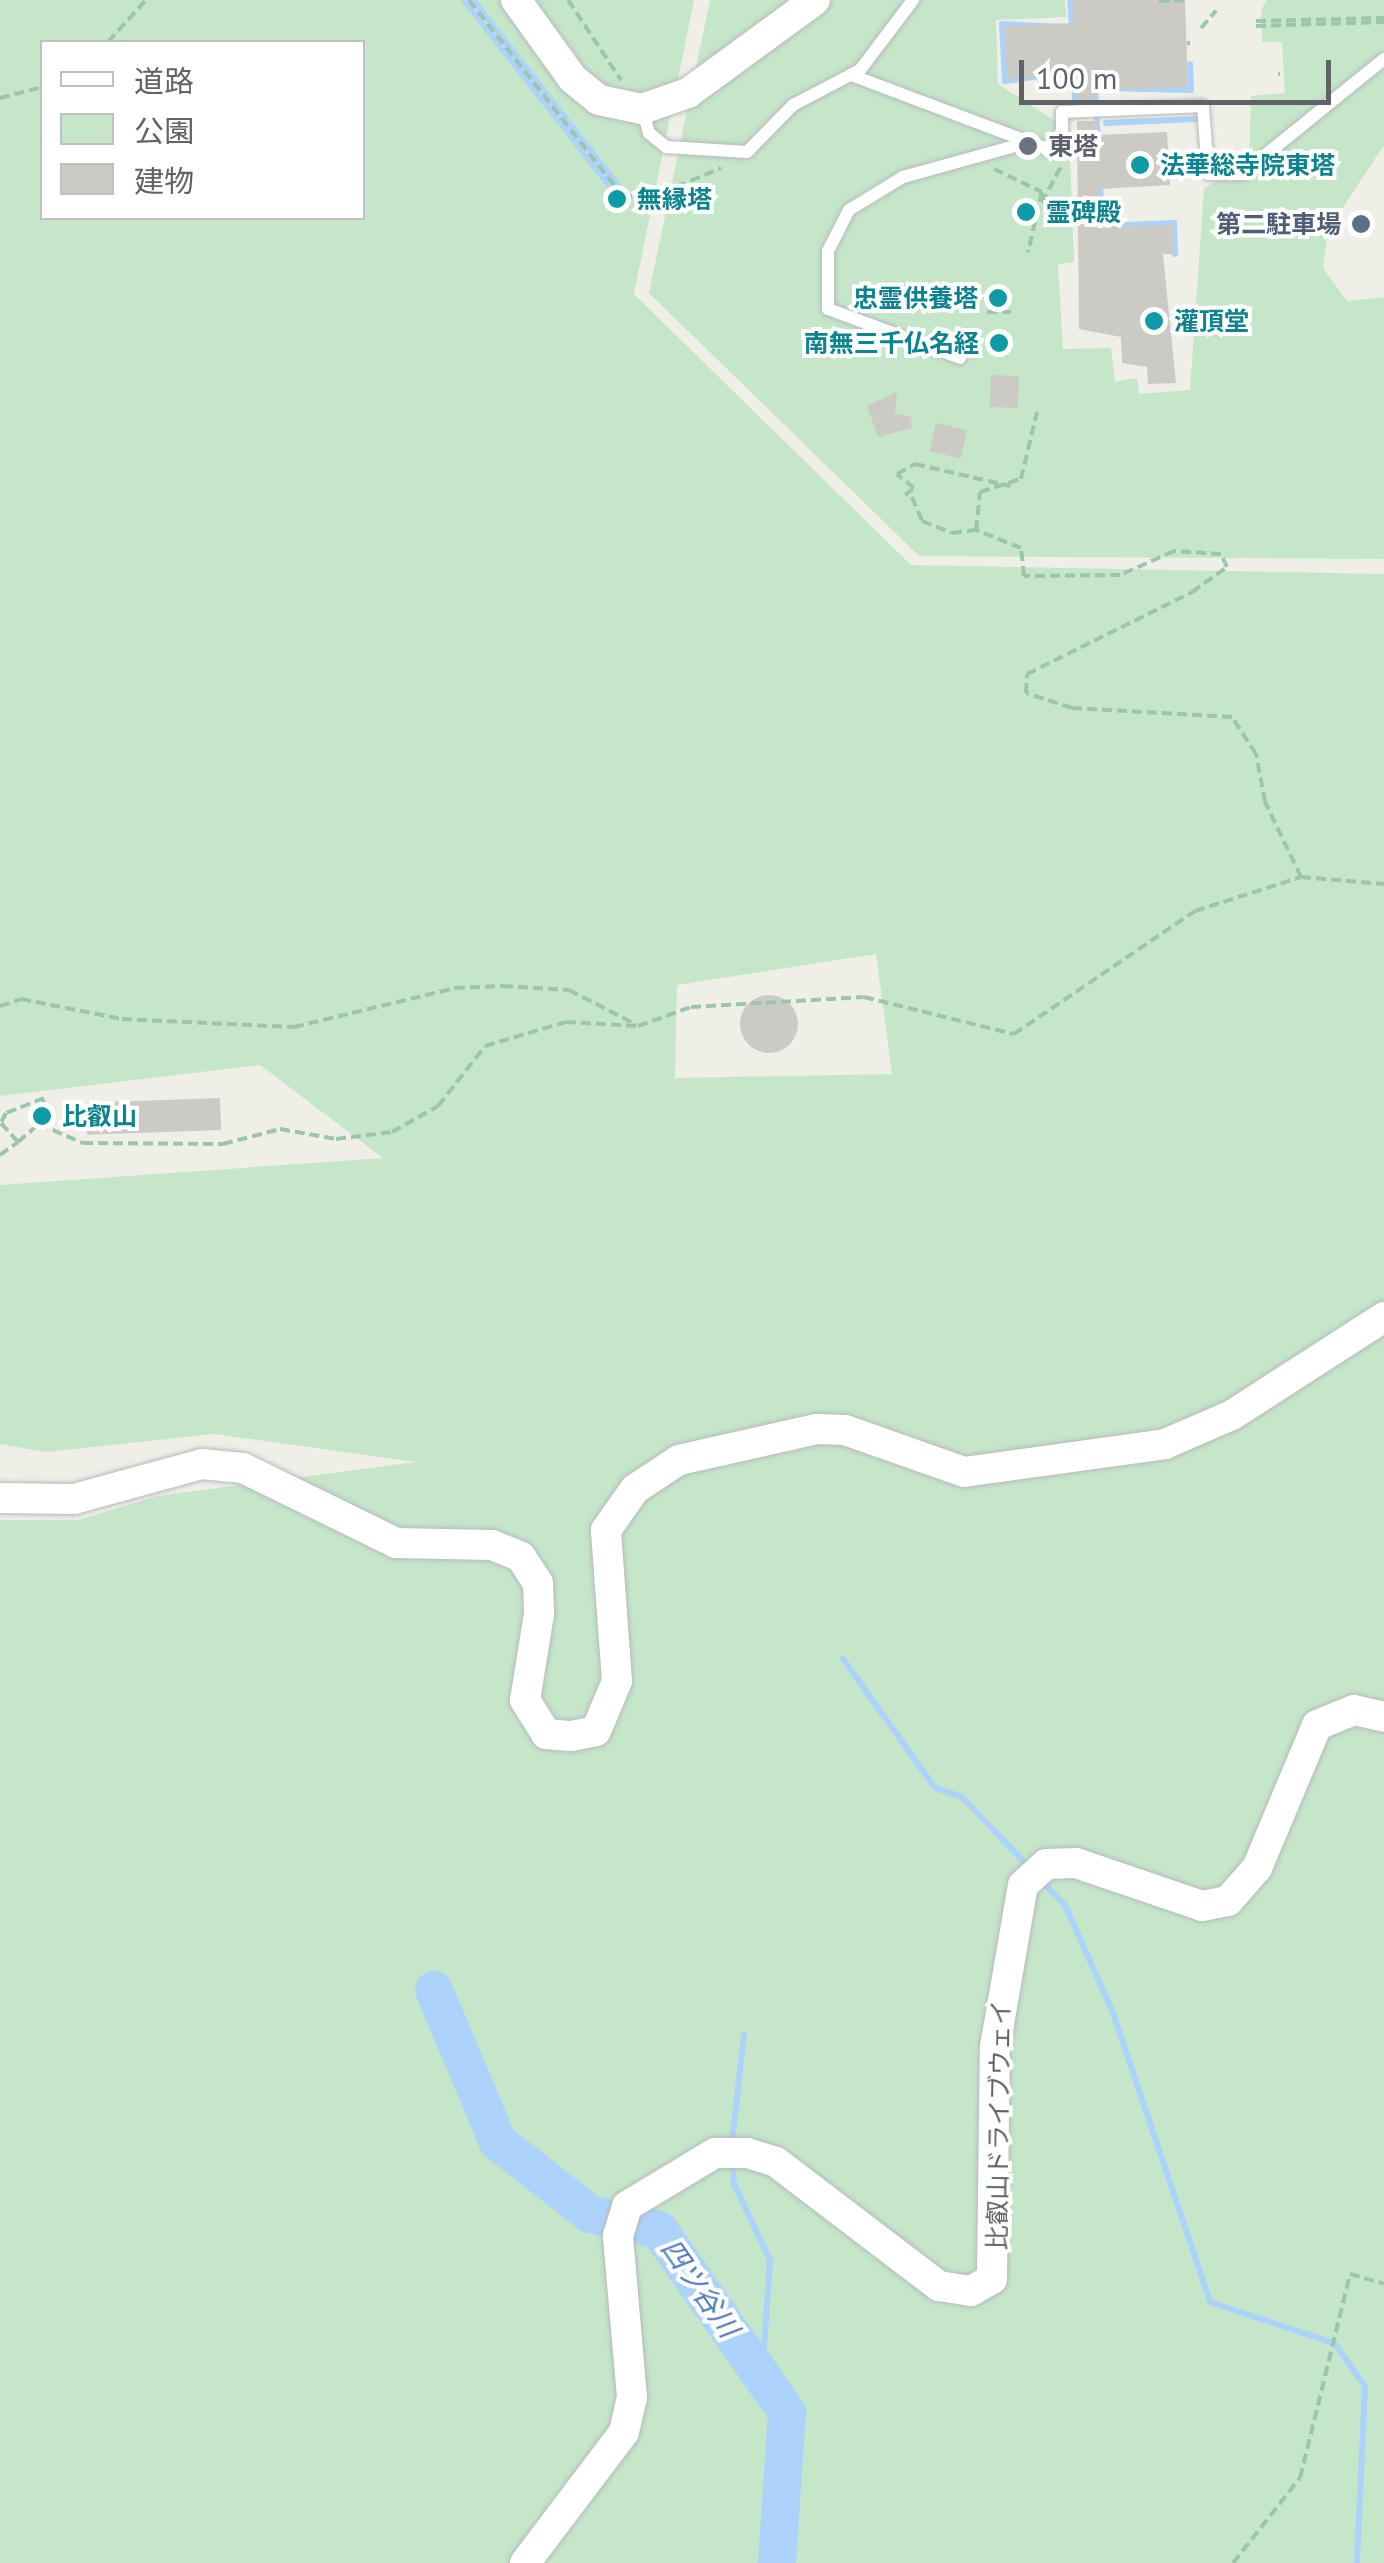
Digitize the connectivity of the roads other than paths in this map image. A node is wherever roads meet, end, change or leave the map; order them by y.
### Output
1 (516, 0) edge
2 (790, 0) edge
3 (815, 0) edge
4 (913, 0) edge
5 (743, 50) junction
6 (1384, 59) edge
7 (851, 75) junction
8 (631, 106) junction
9 (1028, 143) junction
10 (960, 358) dead end
11 (1384, 1317) edge
12 (0, 1498) edge
13 (1384, 1717) edge
14 (526, 2563) edge

1 - 8 street
2 - 5 street
3 - 5 street
4 - 7 lane
5 - 8 street
6 - 9 lane
7 - 8 lane
7 - 9 lane
9 - 10 lane
11 - 12 street
13 - 14 street, 比叡山ドライブウェイ

